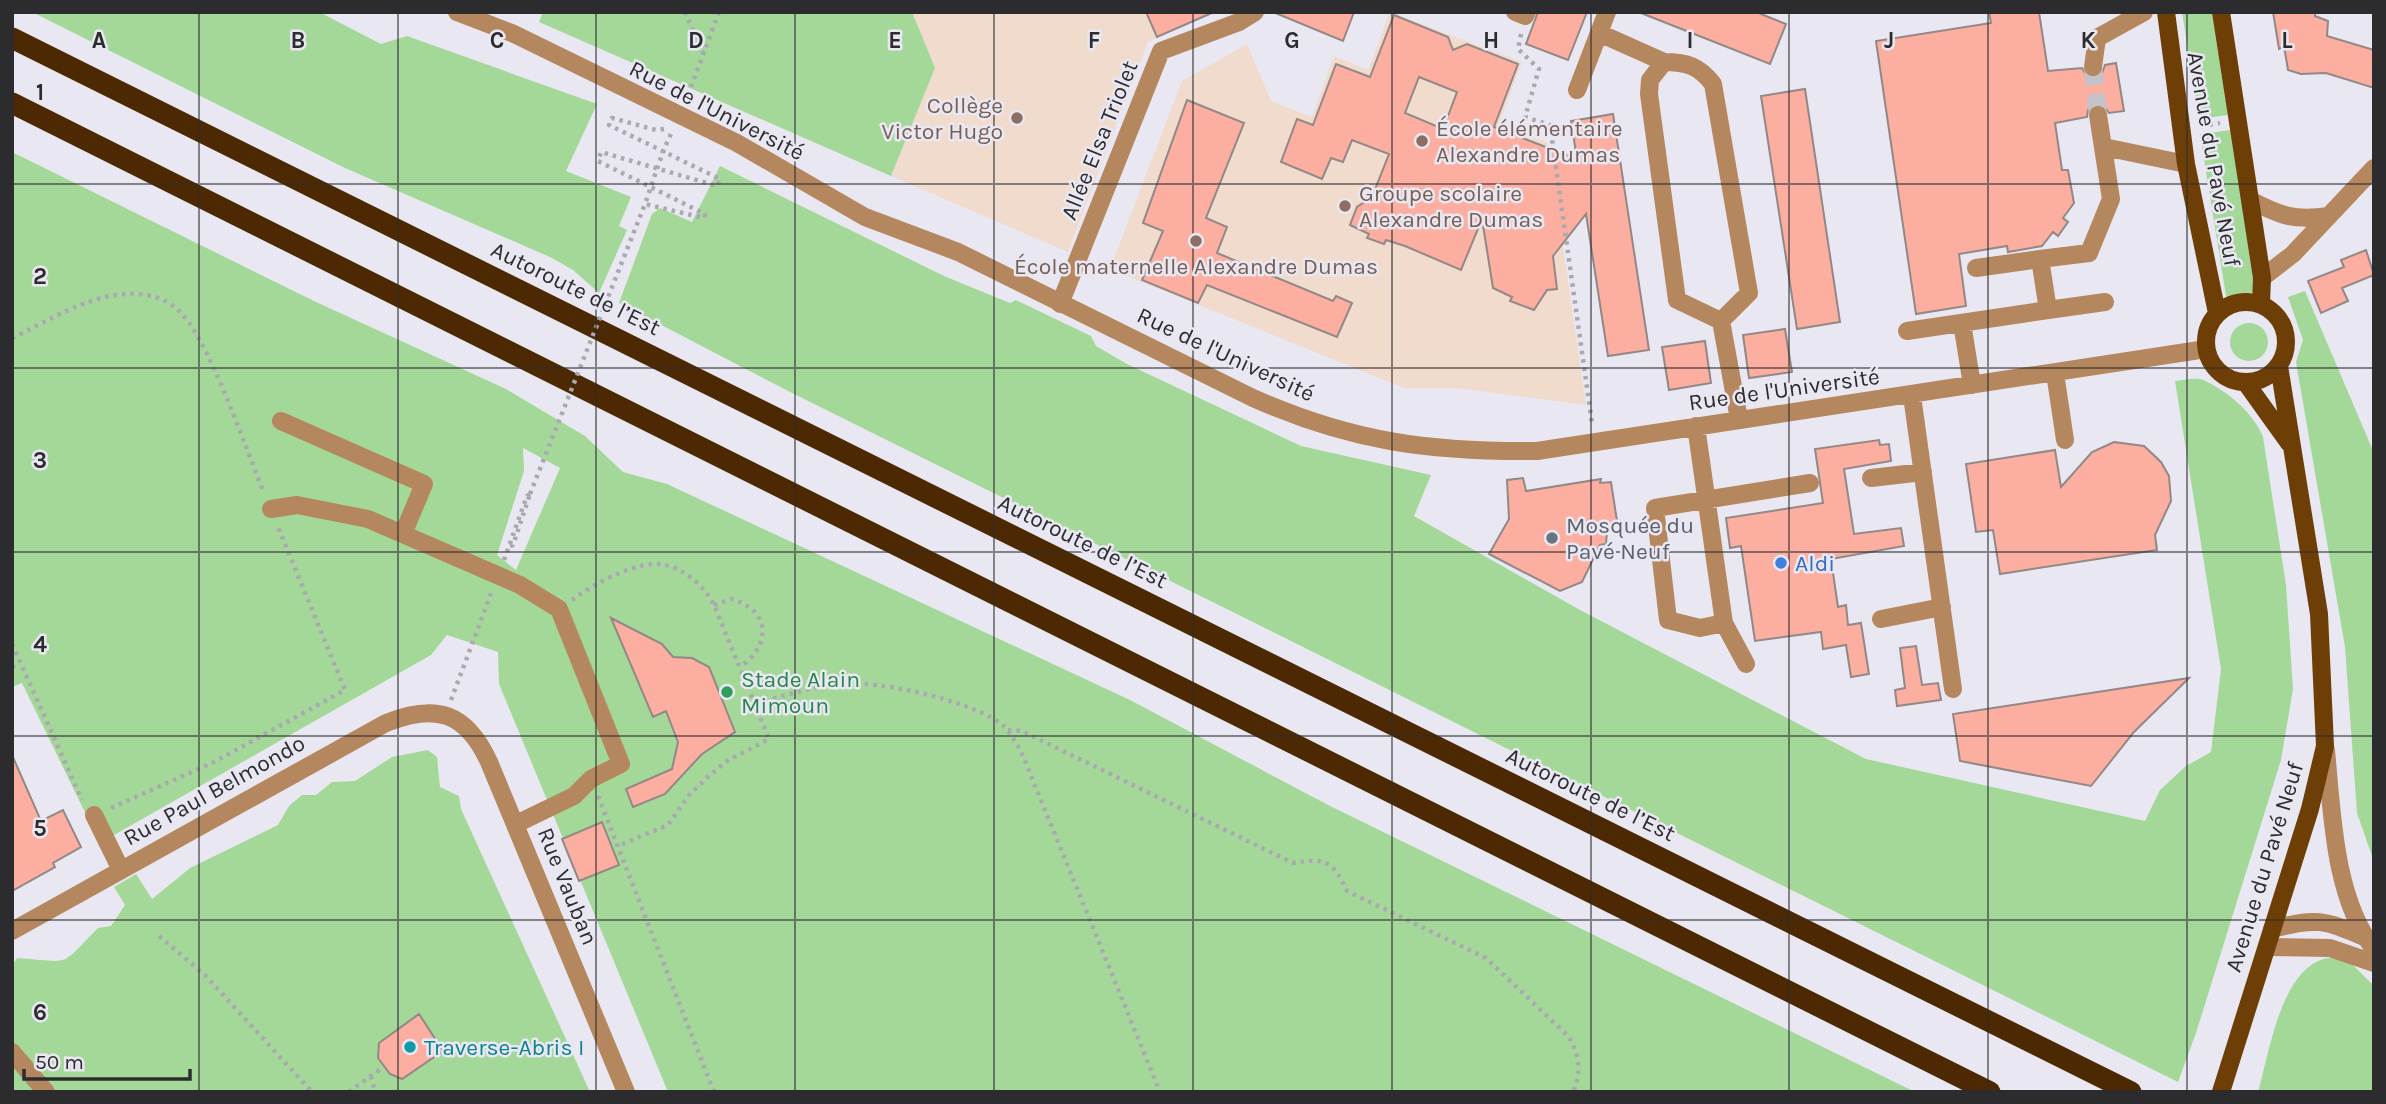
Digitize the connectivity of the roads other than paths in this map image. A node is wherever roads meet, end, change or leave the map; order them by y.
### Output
1 (457, 12) edge
2 (1255, 12) edge
3 (1607, 12) edge
4 (2144, 12) edge
5 (2166, 12) edge
6 (2221, 12) edge
7 (1599, 33) junction
8 (12, 37) edge
9 (1664, 62) junction
10 (2092, 67) tunnel mouth
11 (1577, 90) dead end
12 (12, 103) edge
13 (2098, 115) tunnel mouth
14 (2104, 147) junction
15 (2186, 164) junction
16 (2374, 168) edge
17 (2250, 200) junction
18 (2329, 216) junction
19 (2040, 259) junction
20 (1976, 268) dead end
21 (2262, 278) junction
22 (2105, 302) dead end
23 (1060, 304) junction
24 (2261, 304) junction
25 (2048, 310) junction
26 (2217, 313) junction
27 (1721, 321) junction
28 (1962, 323) junction
29 (1907, 331) dead end
30 (2206, 349) junction
31 (2279, 366) junction
32 (2055, 373) junction
33 (2246, 383) junction
34 (1972, 385) junction
35 (1912, 396) junction
36 (1739, 419) junction
37 (282, 421) dead end
38 (1696, 426) junction
39 (2065, 440) dead end
40 (2291, 445) junction
41 (1923, 472) junction
42 (1871, 478) dead end
43 (1810, 483) dead end
44 (1708, 498) junction
45 (271, 509) road end
46 (403, 534) junction
47 (1942, 607) junction
48 (1881, 619) dead end
49 (1724, 624) junction
50 (1745, 664) dead end
51 (1953, 689) dead end
52 (446, 714) joint
53 (2325, 746) junction
54 (94, 816) road end
55 (516, 824) junction
56 (121, 870) junction
57 (2272, 929) junction
58 (12, 931) edge
59 (2369, 943) edge
60 (2267, 947) junction
61 (2374, 963) edge
62 (12, 1052) edge
63 (46, 1092) edge
64 (626, 1092) edge
65 (1990, 1092) edge
66 (2131, 1092) edge
67 (2221, 1092) edge

1 - 23 street, Rue de l'Université
2 - 23 street, Allée Elsa Triolet
3 - 7 street
4 - 10 street
5 - 15 main road, Avenue du Pavé Neuf
6 - 17 main road, Avenue du Pavé Neuf
7 - 9 street
7 - 11 street
8 - 66 highway, Autoroute de l’Est
9 - 27 street
9 - 27 street
12 - 65 highway
13 - 14 street
14 - 15 street
14 - 19 street
15 - 26 main road, Avenue du Pavé Neuf
16 - 18 street
17 - 18 street
17 - 21 main road, Avenue du Pavé Neuf
18 - 21 street
19 - 20 street
19 - 25 street
21 - 24 main road, Avenue du Pavé Neuf
22 - 25 street
23 - 38 street, Rue de l'Université
24 - 26 main road
24 - 31 main road, Avenue du Pavé Neuf
25 - 28 street
26 - 30 main road
27 - 36 street
28 - 29 street
28 - 34 street
30 - 32 street, Rue de l'Université
30 - 33 main road, Avenue du Pavé Neuf
31 - 33 main road
31 - 40 main road, Avenue du Pavé Neuf
32 - 34 street, Rue de l'Université
32 - 39 street
33 - 40 main road, Avenue du Pavé Neuf
34 - 35 street, Rue de l'Université
35 - 36 street, Rue de l'Université
35 - 41 street
36 - 38 street, Rue de l'Université
37 - 46 street
38 - 44 street
40 - 53 main road, Avenue du Pavé Neuf
41 - 42 street
41 - 47 street
43 - 44 street
44 - 49 street
44 - 49 street
45 - 46 street
46 - 55 street
47 - 48 street
47 - 51 street
49 - 50 street
52 - 55 street, Rue Vauban
52 - 56 street, Rue Paul Belmondo
53 - 57 main road, Avenue du Pavé Neuf
53 - 59 street
54 - 56 street
55 - 64 street, Rue Vauban
56 - 58 street, Rue Paul Belmondo
57 - 59 street
57 - 60 main road, Avenue du Pavé Neuf
60 - 61 street
60 - 67 main road, Avenue du Pavé Neuf
62 - 63 street

